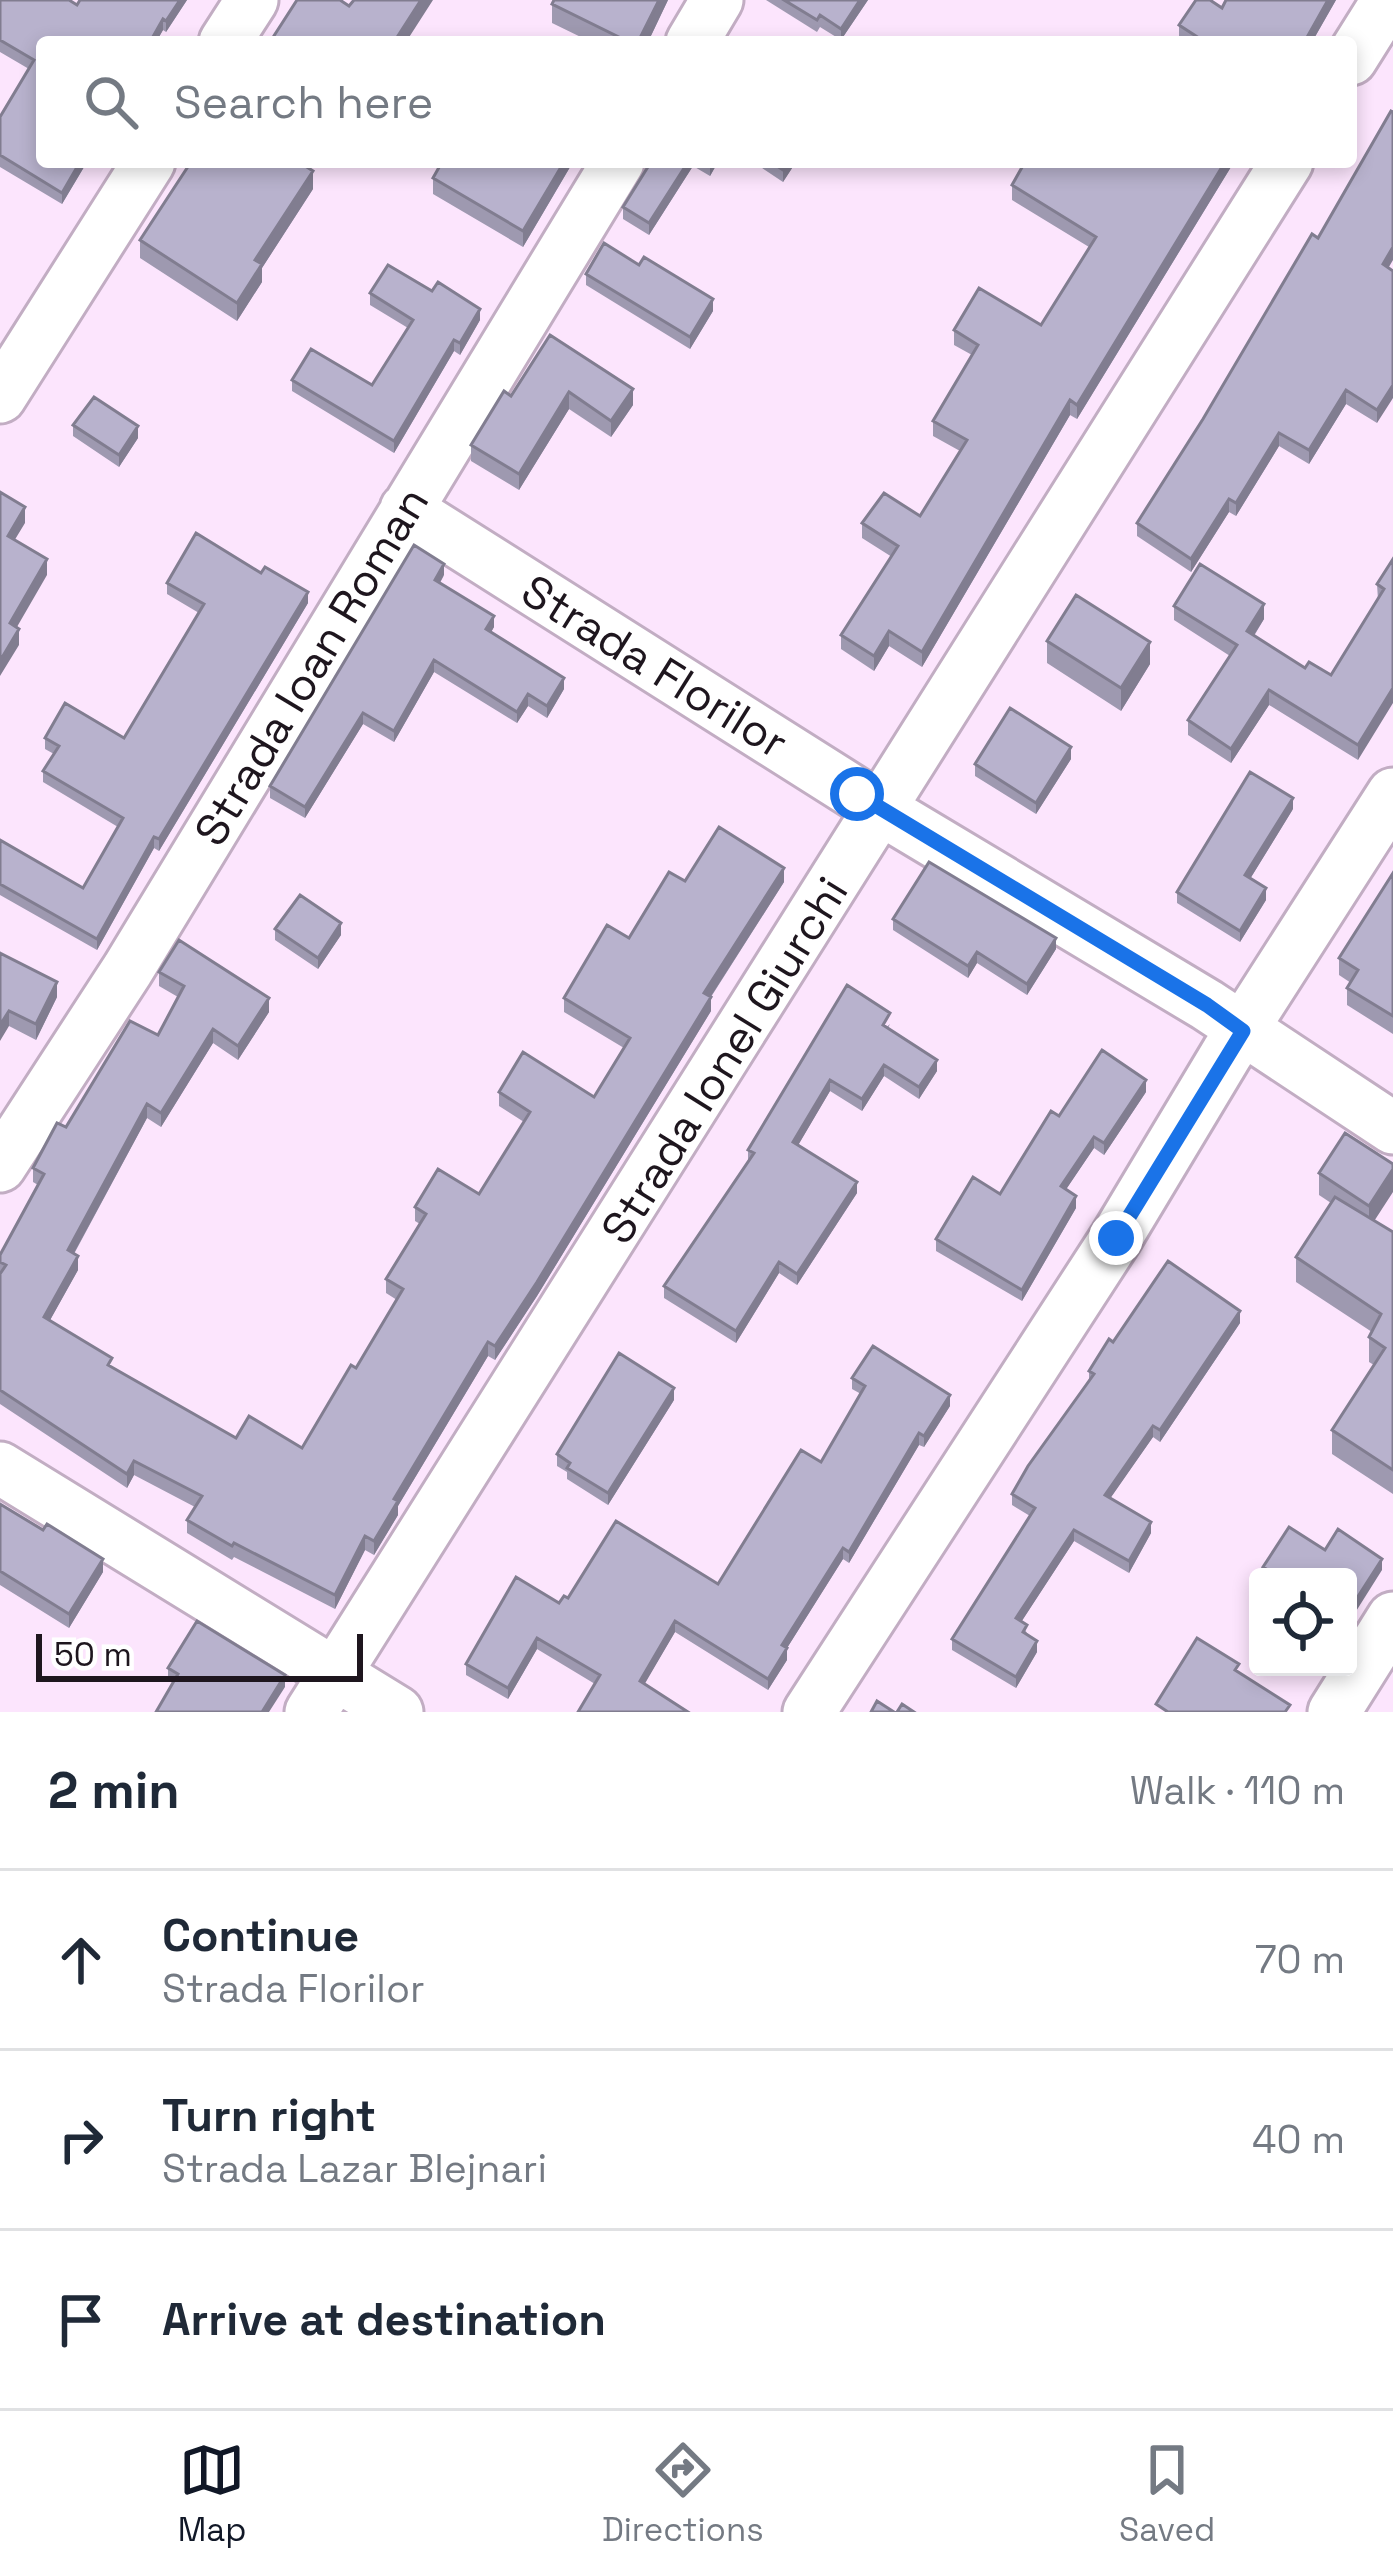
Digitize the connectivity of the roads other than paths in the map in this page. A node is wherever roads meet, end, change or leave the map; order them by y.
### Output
1 (252, 0) edge
2 (717, 0) edge
3 (1388, 0) edge
4 (229, 36) edge
5 (696, 36) edge
6 (1357, 49) edge
7 (145, 168) edge
8 (614, 168) edge
9 (1283, 168) edge
10 (0, 397) edge
11 (406, 509) junction
12 (1393, 794) edge
13 (882, 810) junction
14 (1243, 1031) junction
15 (1393, 1128) edge
16 (0, 1166) edge
17 (0, 1468) edge
18 (1393, 1618) edge
19 (323, 1692) edge
20 (397, 1712) edge
21 (809, 1712) edge
22 (1334, 1712) edge

1 - 4 street
2 - 5 street
3 - 6 street
7 - 10 street
8 - 11 street, Strada Ioan Roman
9 - 13 street, Strada Ionel Giurchi
11 - 13 street, Strada Florilor
11 - 16 street, Strada Ioan Roman
12 - 14 street
13 - 14 street, Strada Florilor
13 - 19 street, Strada Ionel Giurchi
14 - 15 street, Strada Florilor
14 - 21 street
17 - 19 street
18 - 22 street
19 - 20 street

